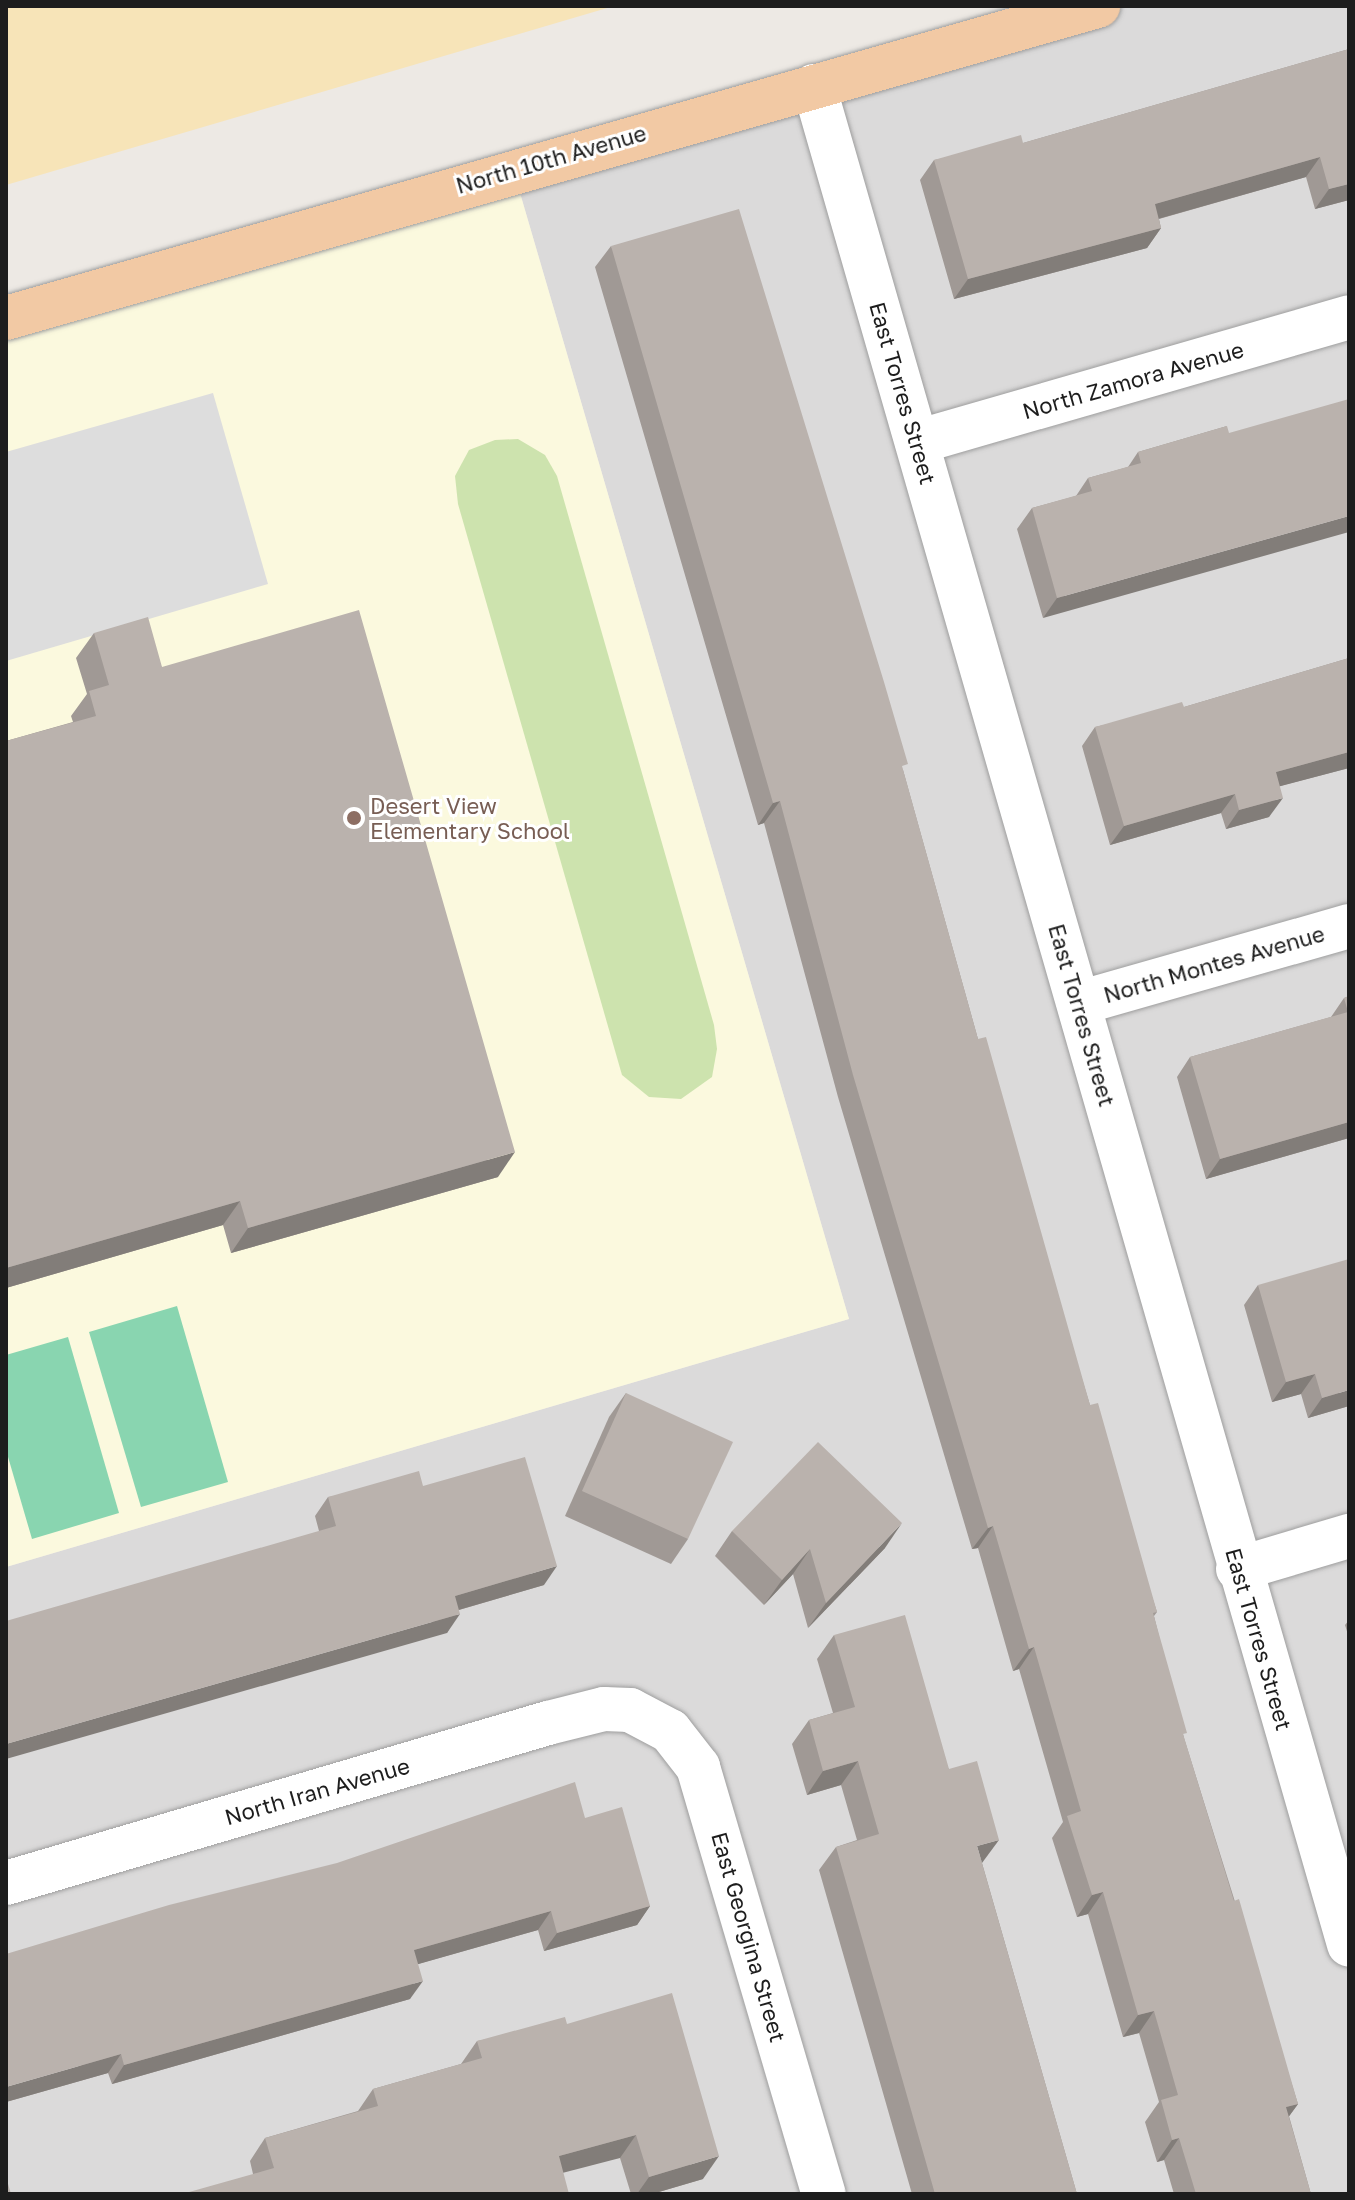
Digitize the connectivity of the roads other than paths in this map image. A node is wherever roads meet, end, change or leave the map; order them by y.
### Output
1 (1098, 6) edge
2 (814, 86) junction
3 (1349, 317) edge
4 (6, 318) edge
5 (917, 442) junction
6 (1349, 926) edge
7 (1079, 1003) junction
8 (1349, 1536) edge
9 (1238, 1569) junction
10 (630, 1710) joint
11 (6, 1883) edge
12 (1349, 1945) edge
13 (824, 2194) edge

1 - 2 main road, North 10th Avenue
2 - 4 main road, North 10th Avenue
2 - 5 street, East Torres Street
3 - 5 street, North Zamora Avenue
5 - 7 street, East Torres Street
6 - 7 street, North Montes Avenue
7 - 9 street, East Torres Street
8 - 9 street
9 - 12 street, East Torres Street
10 - 11 street, North Iran Avenue
10 - 13 street, East Georgina Street

